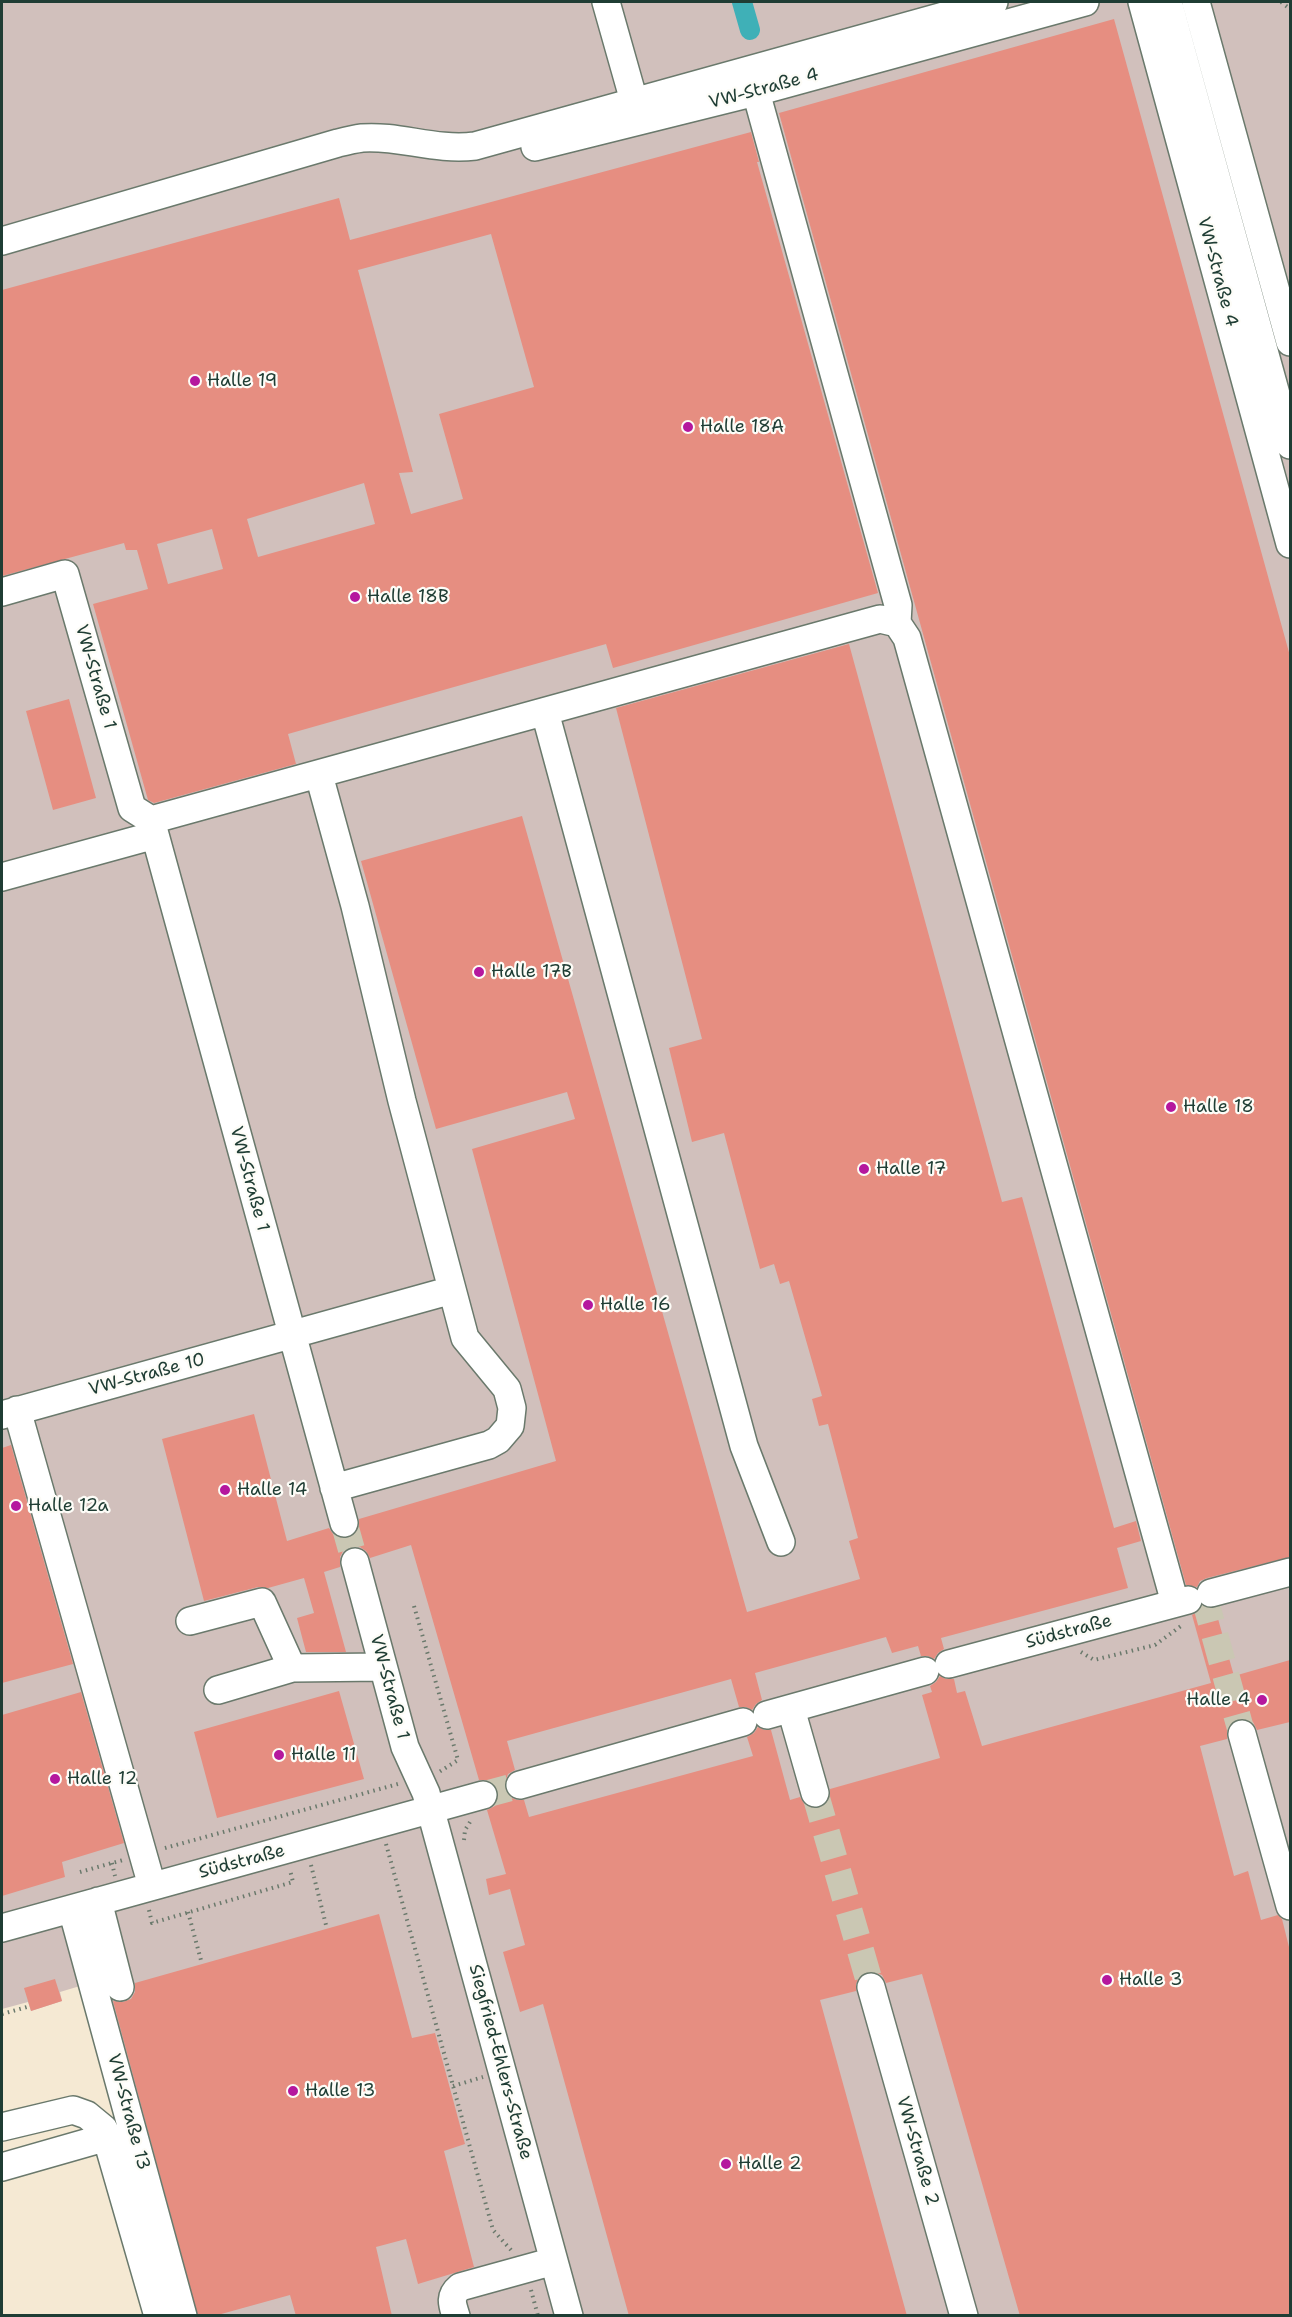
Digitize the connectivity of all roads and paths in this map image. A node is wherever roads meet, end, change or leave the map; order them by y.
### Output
1 (606, 2) edge
2 (994, 2) edge
3 (1085, 2) edge
4 (1142, 2) edge
5 (1168, 2) edge
6 (1196, 2) edge
7 (1281, 2) edge
8 (1290, 9) edge
9 (914, 24) edge
10 (756, 92) junction
11 (634, 101) junction
12 (444, 148) junction
13 (2, 240) edge
14 (1290, 342) edge
15 (1290, 445) edge
16 (1290, 544) edge
17 (2, 592) edge
18 (897, 623) junction
19 (544, 712) junction
20 (319, 775) junction
21 (146, 821) junction
22 (2, 877) edge
23 (452, 1290) junction
24 (292, 1335) junction
25 (9, 1412) edge
26 (334, 1488) junction
27 (344, 1523) tunnel mouth
28 (781, 1542) dead end
29 (355, 1562) tunnel mouth
30 (1290, 1572) edge
31 (1191, 1599) junction
32 (414, 1606) dead end
33 (190, 1621) dead end
34 (383, 1667) junction
35 (292, 1668) junction
36 (218, 1690) dead end
37 (767, 1715) junction
38 (1242, 1734) tunnel mouth
39 (420, 1778) junction
40 (520, 1785) tunnel mouth
41 (815, 1793) tunnel mouth
42 (483, 1795) tunnel mouth
43 (431, 1809) junction
44 (385, 1838) dead end
45 (143, 1854) junction
46 (310, 1859) dead end
47 (288, 1865) dead end
48 (80, 1872) dead end
49 (150, 1895) junction
50 (98, 1901) junction
51 (1290, 1906) edge
52 (72, 1909) junction
53 (188, 1912) junction
54 (2, 1928) edge
55 (327, 1929) dead end
56 (202, 1964) dead end
57 (120, 1987) dead end
58 (871, 1987) tunnel mouth
59 (27, 2007) dead end
60 (2, 2014) edge
61 (2, 2127) edge
62 (107, 2137) junction
63 (2, 2167) edge
64 (554, 2261) junction
65 (525, 2269) junction
66 (158, 2316) edge
67 (183, 2316) edge
68 (456, 2316) edge
69 (538, 2316) edge
70 (569, 2316) edge
71 (964, 2316) edge

1 - 11 street
2 - 9 street
3 - 9 street, VW-Straße 4
4 - 16 street, VW-Straße 4
5 - 15 street
6 - 14 street
7 - 8 path
9 - 10 street, VW-Straße 4
9 - 11 street
10 - 12 street, VW-Straße 4
10 - 18 street
11 - 12 street
12 - 13 street
17 - 21 street, VW-Straße 1
18 - 19 street
18 - 31 street
19 - 20 street
19 - 28 street
20 - 21 street
20 - 23 street
21 - 22 street
21 - 24 street, VW-Straße 1
23 - 24 street, VW-Straße 10
23 - 26 street
24 - 25 street, VW-Straße 10
24 - 26 street, VW-Straße 1
25 - 45 street
26 - 27 street, VW-Straße 1
29 - 34 street, VW-Straße 1
30 - 31 street, Südstraße
31 - 37 street, Südstraße
32 - 39 path
33 - 35 street
34 - 35 street
34 - 39 street, VW-Straße 1
35 - 36 street
37 - 40 street, Südstraße
37 - 41 street
38 - 51 street
39 - 43 street, VW-Straße 1
39 - 45 path
42 - 43 street, Südstraße
43 - 49 street, Südstraße
43 - 64 street, Siegfried-Ehlers-Straße
44 - 65 path
45 - 48 path
45 - 49 street
46 - 55 path
47 - 53 path
49 - 50 street, Südstraße
49 - 53 path
50 - 52 street, Südstraße
50 - 57 street
52 - 54 street, Südstraße
52 - 67 street, VW-Straße 13
53 - 56 path
58 - 71 street, VW-Straße 2
59 - 60 path
61 - 62 street
62 - 63 street
62 - 66 street
64 - 65 street
64 - 70 street, Siegfried-Ehlers-Straße
65 - 68 street
65 - 69 path

